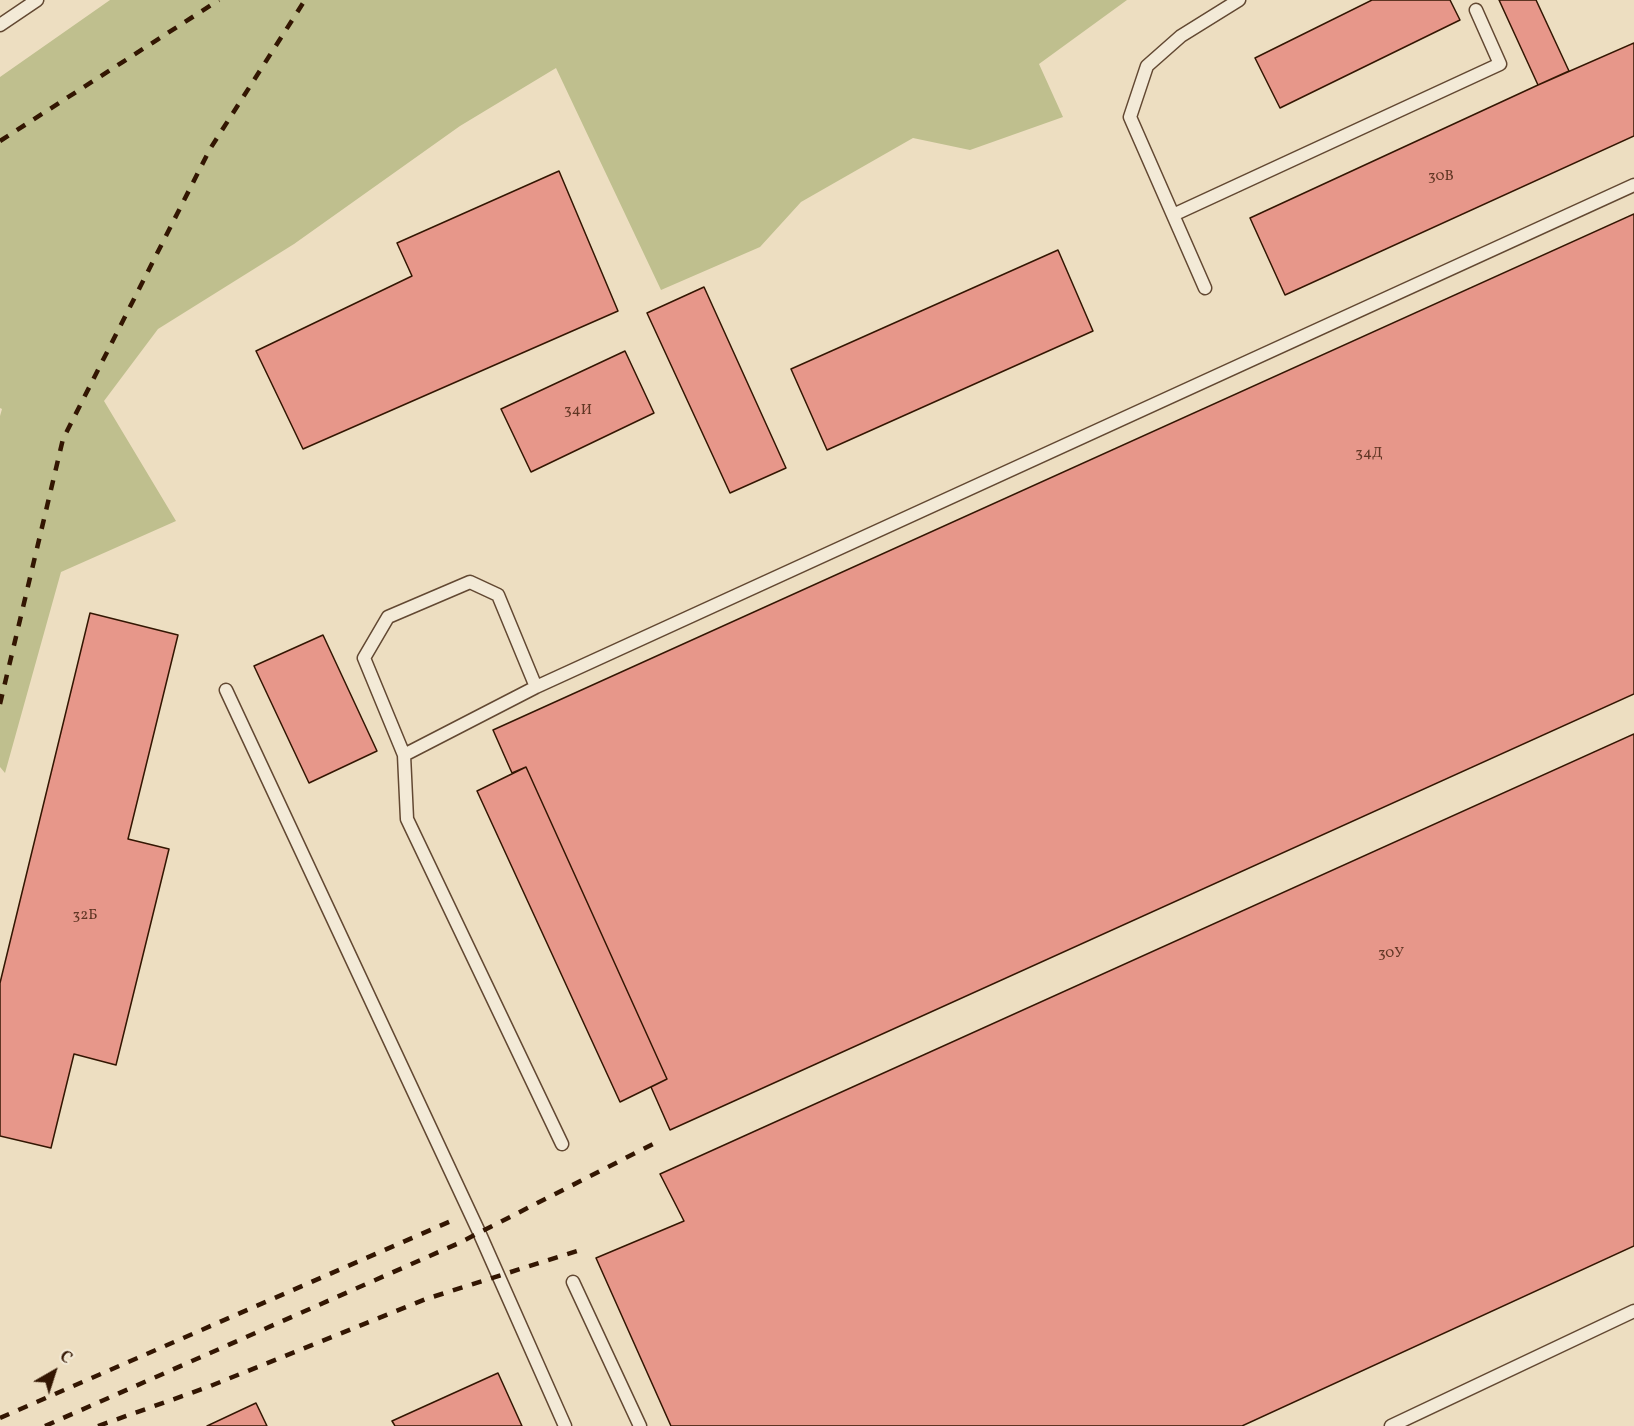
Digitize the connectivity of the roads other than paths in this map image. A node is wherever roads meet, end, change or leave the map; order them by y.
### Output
1 (37, 0) edge
2 (1239, 0) edge
3 (1476, 9) dead end
4 (0, 25) edge
5 (1634, 185) edge
6 (1173, 215) junction
7 (1205, 288) dead end
8 (536, 687) junction
9 (226, 690) dead end
10 (404, 755) junction
11 (562, 1144) dead end
12 (573, 1282) dead end
13 (1634, 1311) edge
14 (565, 1426) edge
15 (640, 1426) edge
16 (1391, 1426) edge

1 - 4 lane
2 - 6 lane
3 - 6 lane
5 - 8 lane
6 - 7 lane
8 - 10 lane
8 - 10 lane
9 - 14 lane
10 - 11 lane
12 - 15 lane
13 - 16 lane

